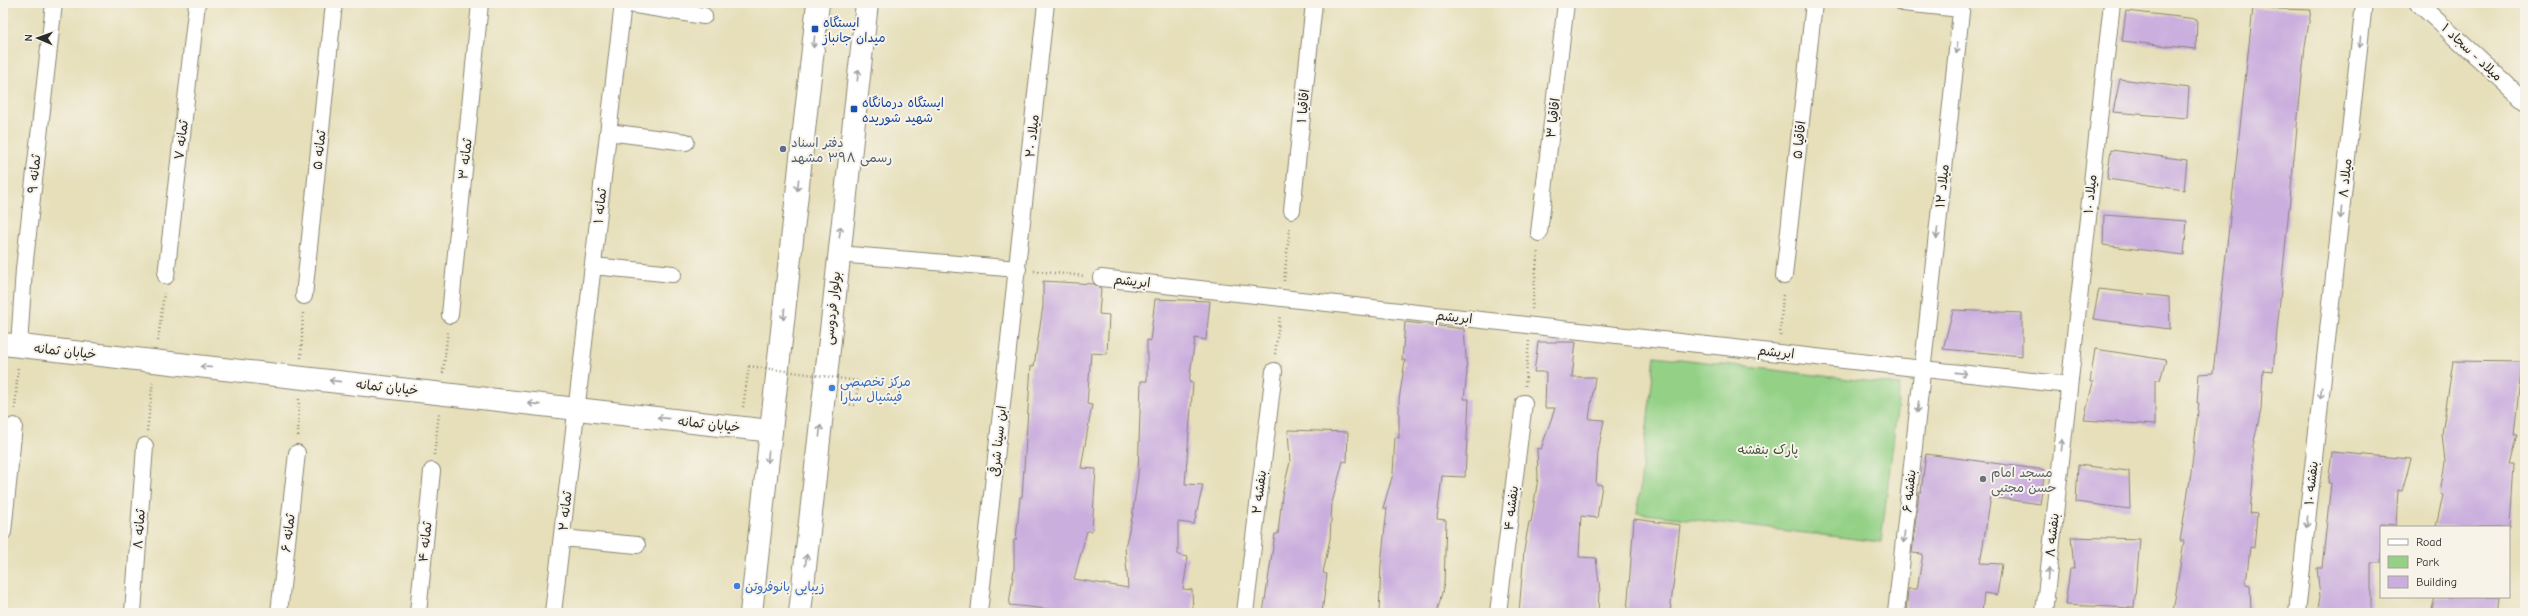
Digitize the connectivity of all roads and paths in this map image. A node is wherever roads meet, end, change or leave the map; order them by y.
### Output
1 (54, 3) edge
2 (197, 3) edge
3 (334, 3) edge
4 (480, 3) edge
5 (623, 3) edge
6 (818, 3) edge
7 (867, 3) edge
8 (1046, 3) edge
9 (1314, 3) edge
10 (1566, 3) edge
11 (1814, 3) edge
12 (1903, 3) edge
13 (2112, 3) edge
14 (2364, 3) edge
15 (2418, 3) edge
16 (1961, 6) edge
17 (704, 16) dead end
18 (2525, 101) edge
19 (608, 132) junction
20 (686, 142) dead end
21 (1292, 210) dead end
22 (1539, 233) dead end
23 (838, 254) junction
24 (593, 266) junction
25 (1018, 269) junction
26 (673, 274) dead end
27 (166, 276) dead end
28 (1784, 276) joint
29 (1101, 278) joint
30 (304, 296) dead end
31 (450, 315) dead end
32 (11, 345) edge
33 (1779, 353) junction
34 (2325, 354) joint
35 (1922, 368) junction
36 (1274, 371) dead end
37 (2069, 385) junction
38 (746, 386) dead end
39 (1524, 403) dead end
40 (855, 405) dead end
41 (576, 409) junction
42 (14, 426) joint
43 (771, 431) junction
44 (146, 446) dead end
45 (297, 453) dead end
46 (432, 471) dead end
47 (3, 532) edge
48 (562, 538) junction
49 (637, 545) dead end
50 (133, 613) edge
51 (279, 613) edge
52 (418, 613) edge
53 (553, 613) edge
54 (751, 613) edge
55 (800, 613) edge
56 (979, 613) edge
57 (1245, 613) edge
58 (1498, 613) edge
59 (1896, 613) edge
60 (2044, 613) edge
61 (2296, 613) edge

1 - 32 street, ثمانه ۹
2 - 27 street, ثمانه ۷
3 - 30 street, ثمانه ۵
4 - 31 street, ثمانه ۳
5 - 17 street
5 - 19 street, ثمانه ۱
6 -> 43 main road
23 -> 7 main road, بولوار فردوسی
8 - 25 street, میلاد ۲۰
9 - 21 street, اقاقیا ۱
10 - 22 street, اقاقیا ۳
11 - 28 street, اقاقیا ۵
12 - 16 street
13 - 37 street, میلاد ۱۰
14 -> 34 street, میلاد ۸
15 - 18 street, میلاد - سجاد ۱
16 -> 35 street, میلاد ۱۲
19 - 20 street
19 - 24 street, ثمانه ۱
23 - 25 street
55 -> 23 main road, بولوار فردوسی
24 - 26 street
24 - 41 street, ثمانه ۱
25 - 29 path, ابریشم
25 - 56 street, ابن سینا شرقی
28 - 33 path
29 - 33 street, ابریشم
41 -> 32 main road, خیابان ثمانه
32 - 42 path
33 - 35 street, ابریشم
34 -> 61 street, بنفشه ۱۰
35 -> 37 street, ابریشم
35 -> 59 street, بنفشه ۶
36 - 57 street, بنفشه ۲
60 -> 37 street, بنفشه ۸
38 - 40 path, bridge
39 - 58 street, بنفشه ۴
43 -> 41 main road, خیابان ثمانه
41 - 48 street, ثمانه ۲
42 - 47 street
43 -> 54 main road
44 - 50 street, ثمانه ۸
45 - 51 street, ثمانه ۶
46 - 52 street, ثمانه ۴
48 - 49 street
48 - 53 street, ثمانه ۲

